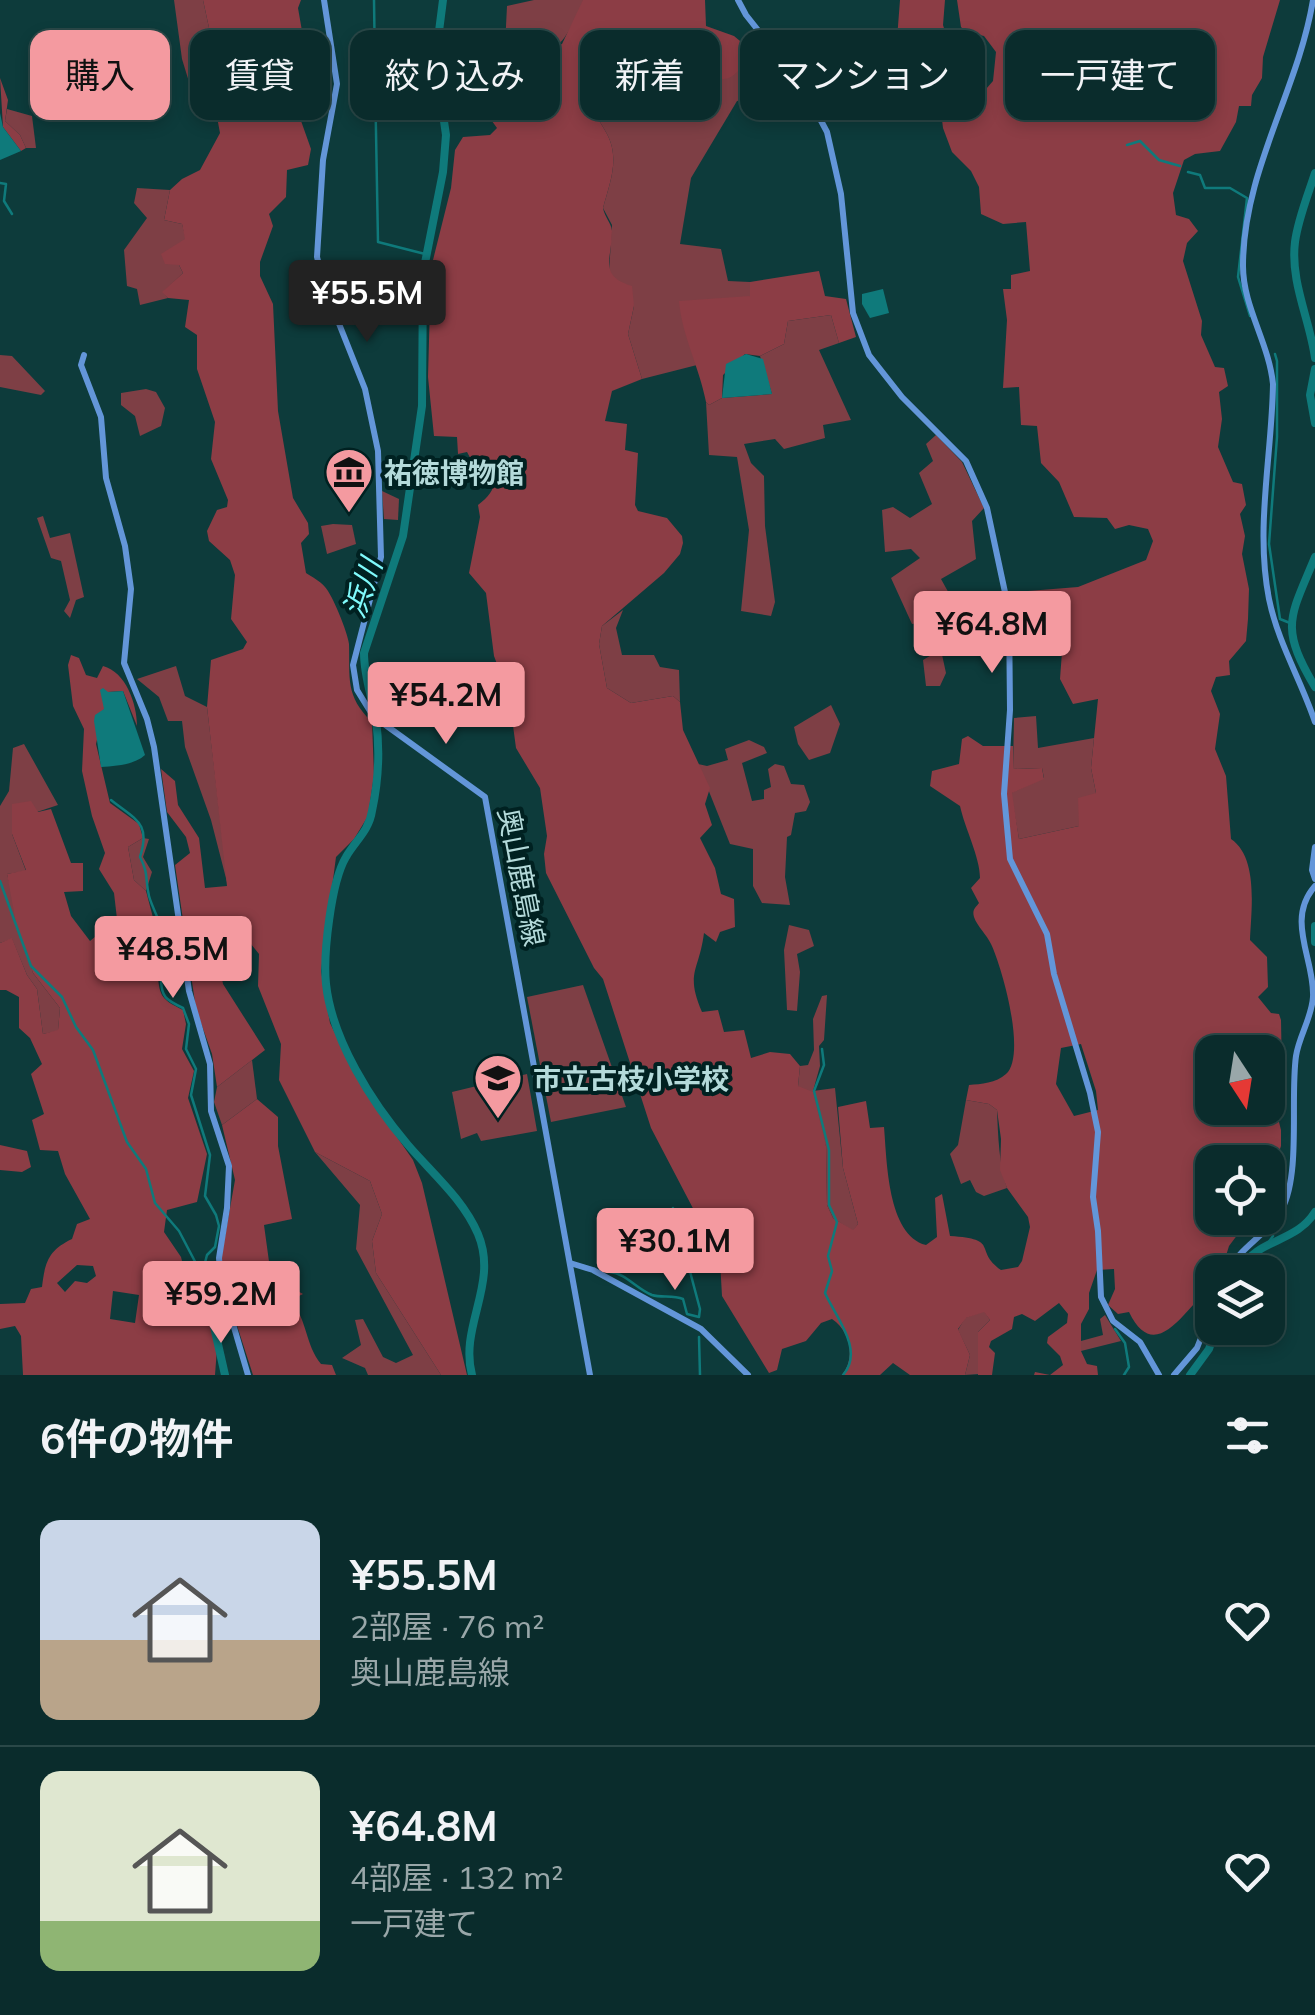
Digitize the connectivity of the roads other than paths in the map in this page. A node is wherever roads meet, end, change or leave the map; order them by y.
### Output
1 (324, 0) edge
2 (738, 0) edge
3 (1313, 0) edge
4 (84, 354) dead end
5 (1315, 722) edge
6 (1315, 847) edge
7 (1315, 882) edge
8 (1238, 1255) edge
9 (570, 1263) junction
10 (1199, 1345) edge
11 (248, 1375) edge
12 (590, 1375) edge
13 (748, 1375) edge
14 (1158, 1375) edge
15 (1174, 1375) edge

1 - 9 street, 奥山鹿島線
2 - 14 street
3 - 5 street
4 - 11 street
6 - 7 street
7 - 8 street
9 - 12 street, 奥山鹿島線
9 - 13 street
10 - 15 street

